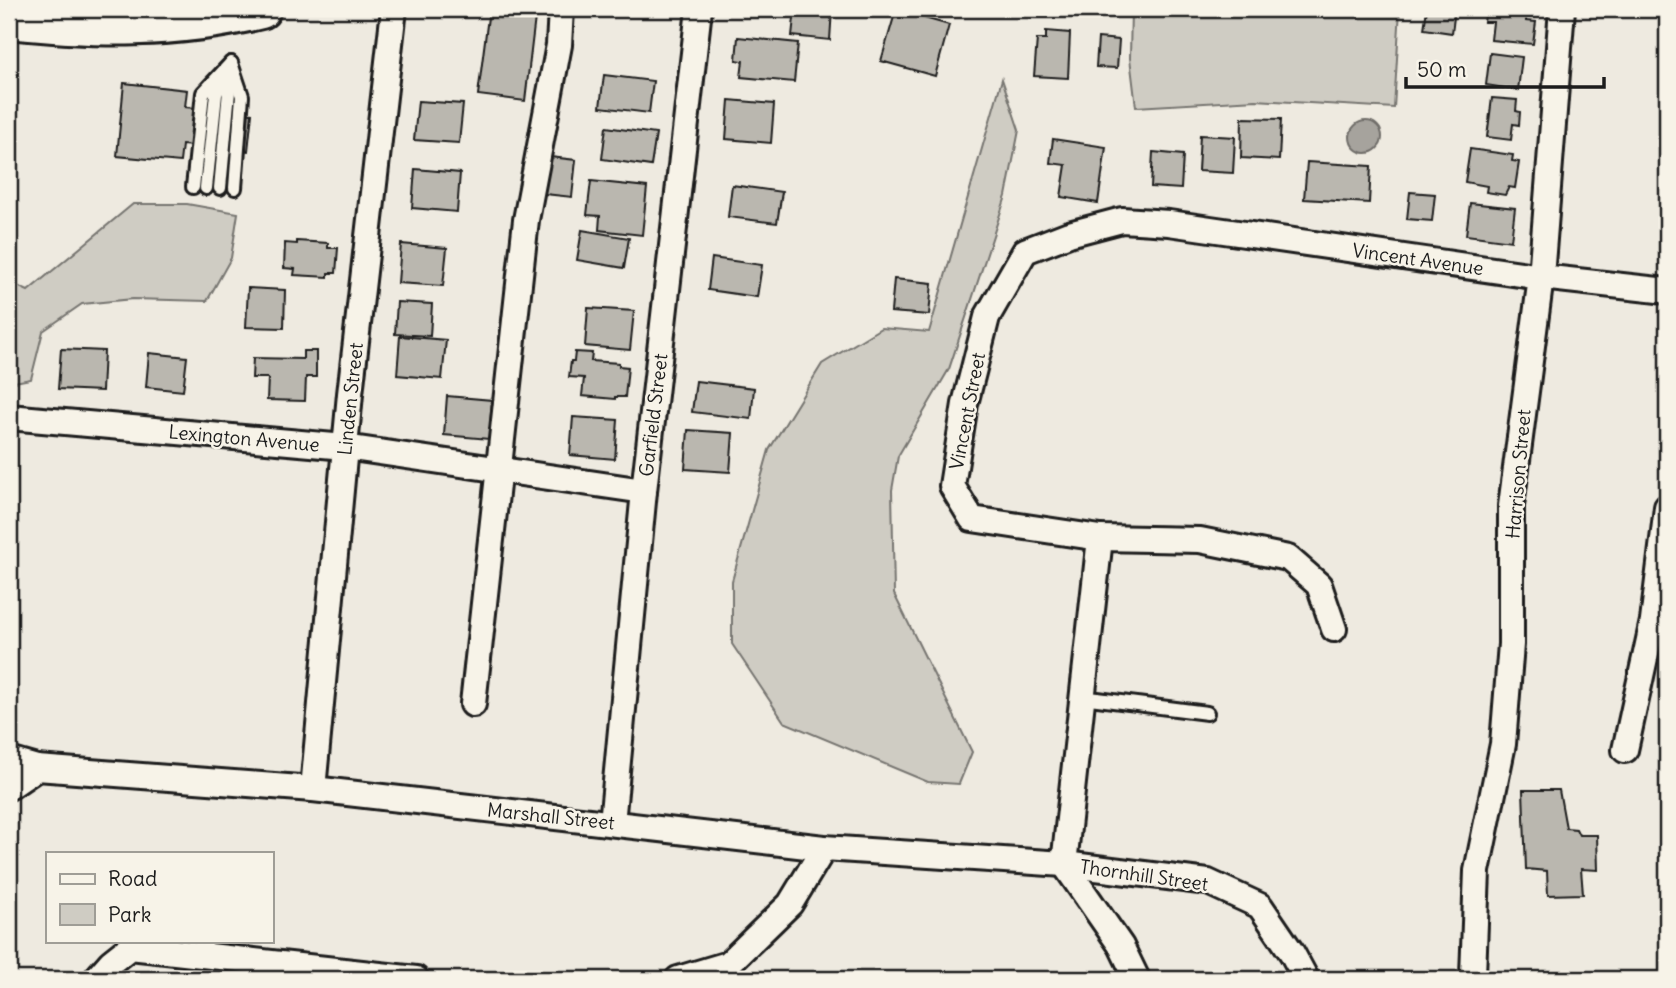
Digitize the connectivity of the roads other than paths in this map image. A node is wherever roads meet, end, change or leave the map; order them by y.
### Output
1 (261, 9) edge
2 (394, 9) edge
3 (562, 9) edge
4 (699, 9) edge
5 (1562, 9) edge
6 (19, 16) edge
7 (231, 62) junction
8 (199, 188) dead end
9 (220, 188) dead end
10 (235, 188) dead end
11 (1168, 223) joint
12 (1541, 277) junction
13 (1667, 291) edge
14 (9, 416) edge
15 (345, 446) junction
16 (498, 469) junction
17 (644, 491) junction
18 (1667, 507) edge
19 (1100, 538) junction
20 (1334, 629) dead end
21 (1082, 697) junction
22 (474, 704) dead end
23 (1207, 713) dead end
24 (1625, 750) dead end
25 (9, 760) edge
26 (37, 768) junction
27 (9, 787) edge
28 (313, 789) junction
29 (611, 822) junction
30 (824, 848) junction
31 (1063, 863) junction
32 (96, 979) edge
33 (416, 979) edge
34 (678, 979) edge
35 (1137, 979) edge
36 (1306, 979) edge
37 (1475, 979) edge

1 - 6 main road
2 - 15 street, Linden Street
3 - 16 street
4 - 17 street, Garfield Street
5 - 12 street, Harrison Street
7 - 8 lane
7 - 9 lane
7 - 10 lane
11 - 12 street, Vincent Avenue
11 - 19 street, Vincent Street
12 - 13 street, Vincent Avenue
12 - 37 street, Harrison Street
14 - 15 street, Lexington Avenue
15 - 16 street, Lexington Avenue
15 - 28 street, Linden Street
16 - 17 street, Lexington Avenue
16 - 22 street
17 - 29 street, Garfield Street
18 - 24 street
19 - 20 street
19 - 21 street
21 - 23 lane
21 - 31 street
25 - 26 street, Marshall Street
26 - 27 street
26 - 28 street, Marshall Street
28 - 29 street, Marshall Street
29 - 30 street, Marshall Street
30 - 31 street, Marshall Street
30 - 34 street
31 - 35 street
31 - 36 street, Thornhill Street
32 - 33 street

